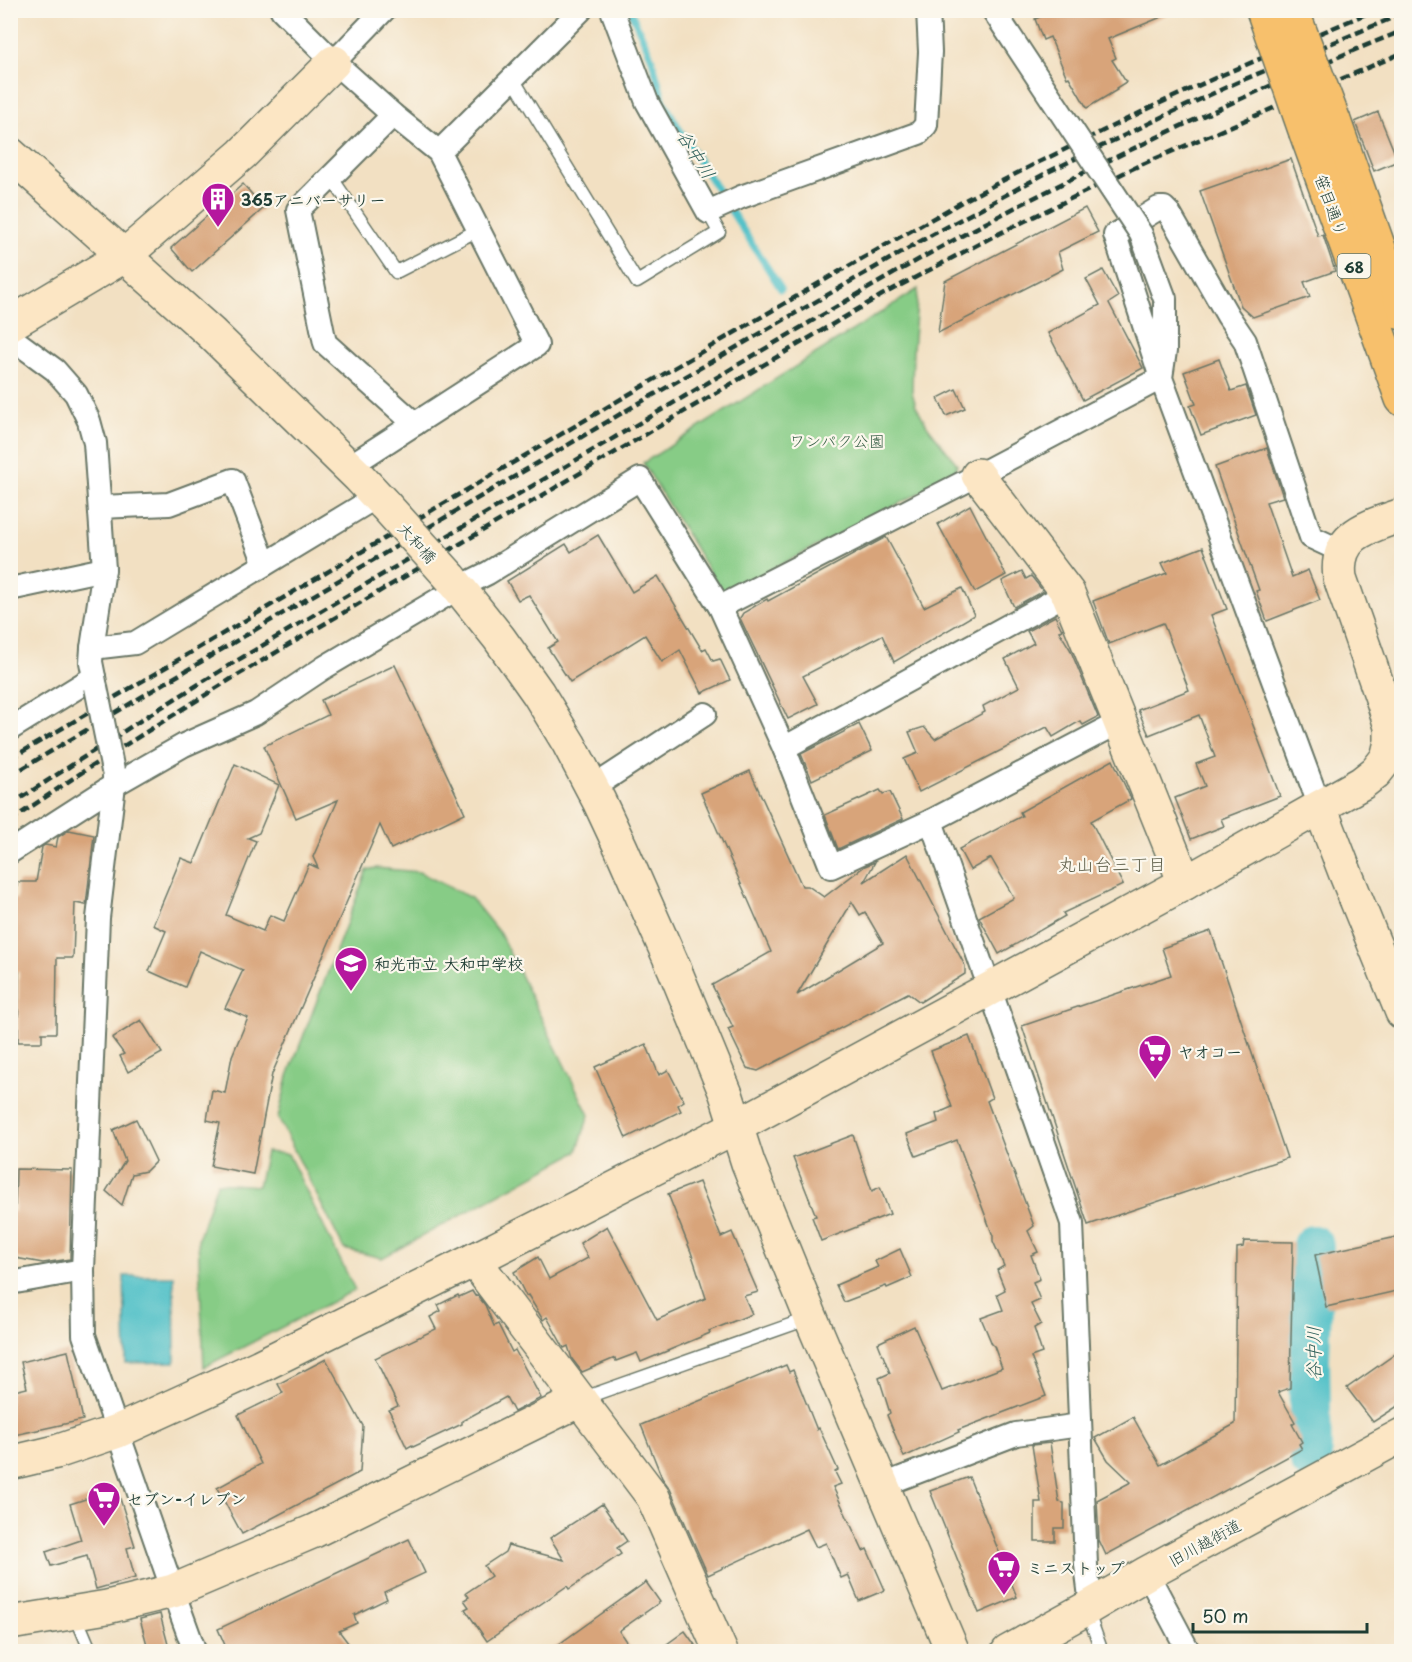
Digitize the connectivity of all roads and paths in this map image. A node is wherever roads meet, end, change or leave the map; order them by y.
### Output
1 (282, 10) edge
2 (384, 10) edge
3 (581, 10) edge
4 (612, 10) edge
5 (928, 10) edge
6 (993, 10) edge
7 (1263, 10) edge
8 (1292, 10) edge
9 (334, 62) junction
10 (513, 79) junction
11 (393, 115) junction
12 (1320, 127) junction
13 (439, 152) junction
14 (10, 154) edge
15 (331, 177) junction
16 (708, 212) junction
17 (478, 230) junction
18 (124, 256) junction
19 (1401, 313) edge
20 (10, 324) edge
21 (10, 337) edge
22 (1161, 378) junction
23 (1401, 399) edge
24 (415, 424) junction
25 (348, 467) junction
26 (978, 475) junction
27 (381, 500) junction
28 (100, 507) junction
29 (1401, 515) edge
30 (1341, 552) junction
31 (265, 564) junction
32 (104, 569) junction
33 (455, 582) junction
34 (10, 589) edge
35 (1068, 593) junction
36 (720, 607) junction
37 (92, 648) junction
38 (95, 682) junction
39 (705, 714) dead end
40 (1120, 722) junction
41 (10, 729) edge
42 (784, 748) junction
43 (114, 778) junction
44 (592, 788) junction
45 (1320, 807) junction
46 (931, 821) junction
47 (10, 852) edge
48 (1185, 882) junction
49 (989, 989) junction
50 (1401, 1012) edge
51 (735, 1127) junction
52 (474, 1260) junction
53 (83, 1270) junction
54 (10, 1283) edge
55 (811, 1318) junction
56 (580, 1400) junction
57 (1080, 1425) junction
58 (118, 1431) junction
59 (1401, 1435) edge
60 (10, 1463) edge
61 (883, 1485) junction
62 (1147, 1573) junction
63 (173, 1591) junction
64 (1089, 1607) junction
65 (74, 1612) junction
66 (10, 1623) edge
67 (91, 1652) edge
68 (195, 1652) edge
69 (721, 1652) edge
70 (954, 1652) edge
71 (1008, 1652) edge
72 (1102, 1652) edge
73 (1189, 1652) edge

1 - 9 street
2 - 9 street
3 - 10 street
4 - 16 street
5 - 16 street
6 - 22 street, bridge
7 - 12 main road, 笹目通り / 68, bridge
8 - 12 main road, 笹目通り / 68, bridge
9 - 11 street
9 - 18 street
10 - 13 street
10 - 16 lane
11 - 13 street
11 - 15 street
12 - 19 main road, 笹目通り / 68
12 - 23 main road, 笹目通り / 68
13 - 17 street
14 - 18 street, 大和橋
15 - 17 lane
15 - 24 street
17 - 24 street
18 - 20 street
18 - 25 street, 大和橋
21 - 28 street
22 - 26 street
22 - 30 street
22 - 45 street
24 - 25 street
25 - 27 street, 大和橋
26 - 35 street
26 - 36 street
27 - 31 street
27 - 33 street, 大和橋, bridge
28 - 31 street
28 - 32 street
29 - 30 street
30 - 45 street
31 - 37 street
32 - 34 street
32 - 37 street
33 - 36 street
33 - 43 street
33 - 44 street, 大和橋
35 - 40 street
35 - 42 street
36 - 42 street
37 - 38 street
38 - 41 street
38 - 43 street, bridge
39 - 44 street
40 - 46 street
40 - 48 street
42 - 46 street
43 - 47 street
43 - 53 street
44 - 51 street, 大和橋
45 - 48 street
45 - 50 street
46 - 49 street
48 - 49 street
49 - 51 street
49 - 57 street
51 - 52 street
51 - 55 street, 大和橋
52 - 56 street
52 - 58 street
53 - 54 street
53 - 58 street
55 - 56 lane
55 - 61 street, 大和橋
56 - 63 street
56 - 69 street
57 - 61 street
57 - 64 street
58 - 60 street
58 - 63 street
59 - 62 street, 旧川越街道
61 - 70 street, 大和橋
62 - 64 street, 旧川越街道
62 - 73 street
63 - 65 street
63 - 68 street
64 - 71 street, 旧川越街道
64 - 72 lane
65 - 66 street
65 - 67 lane

